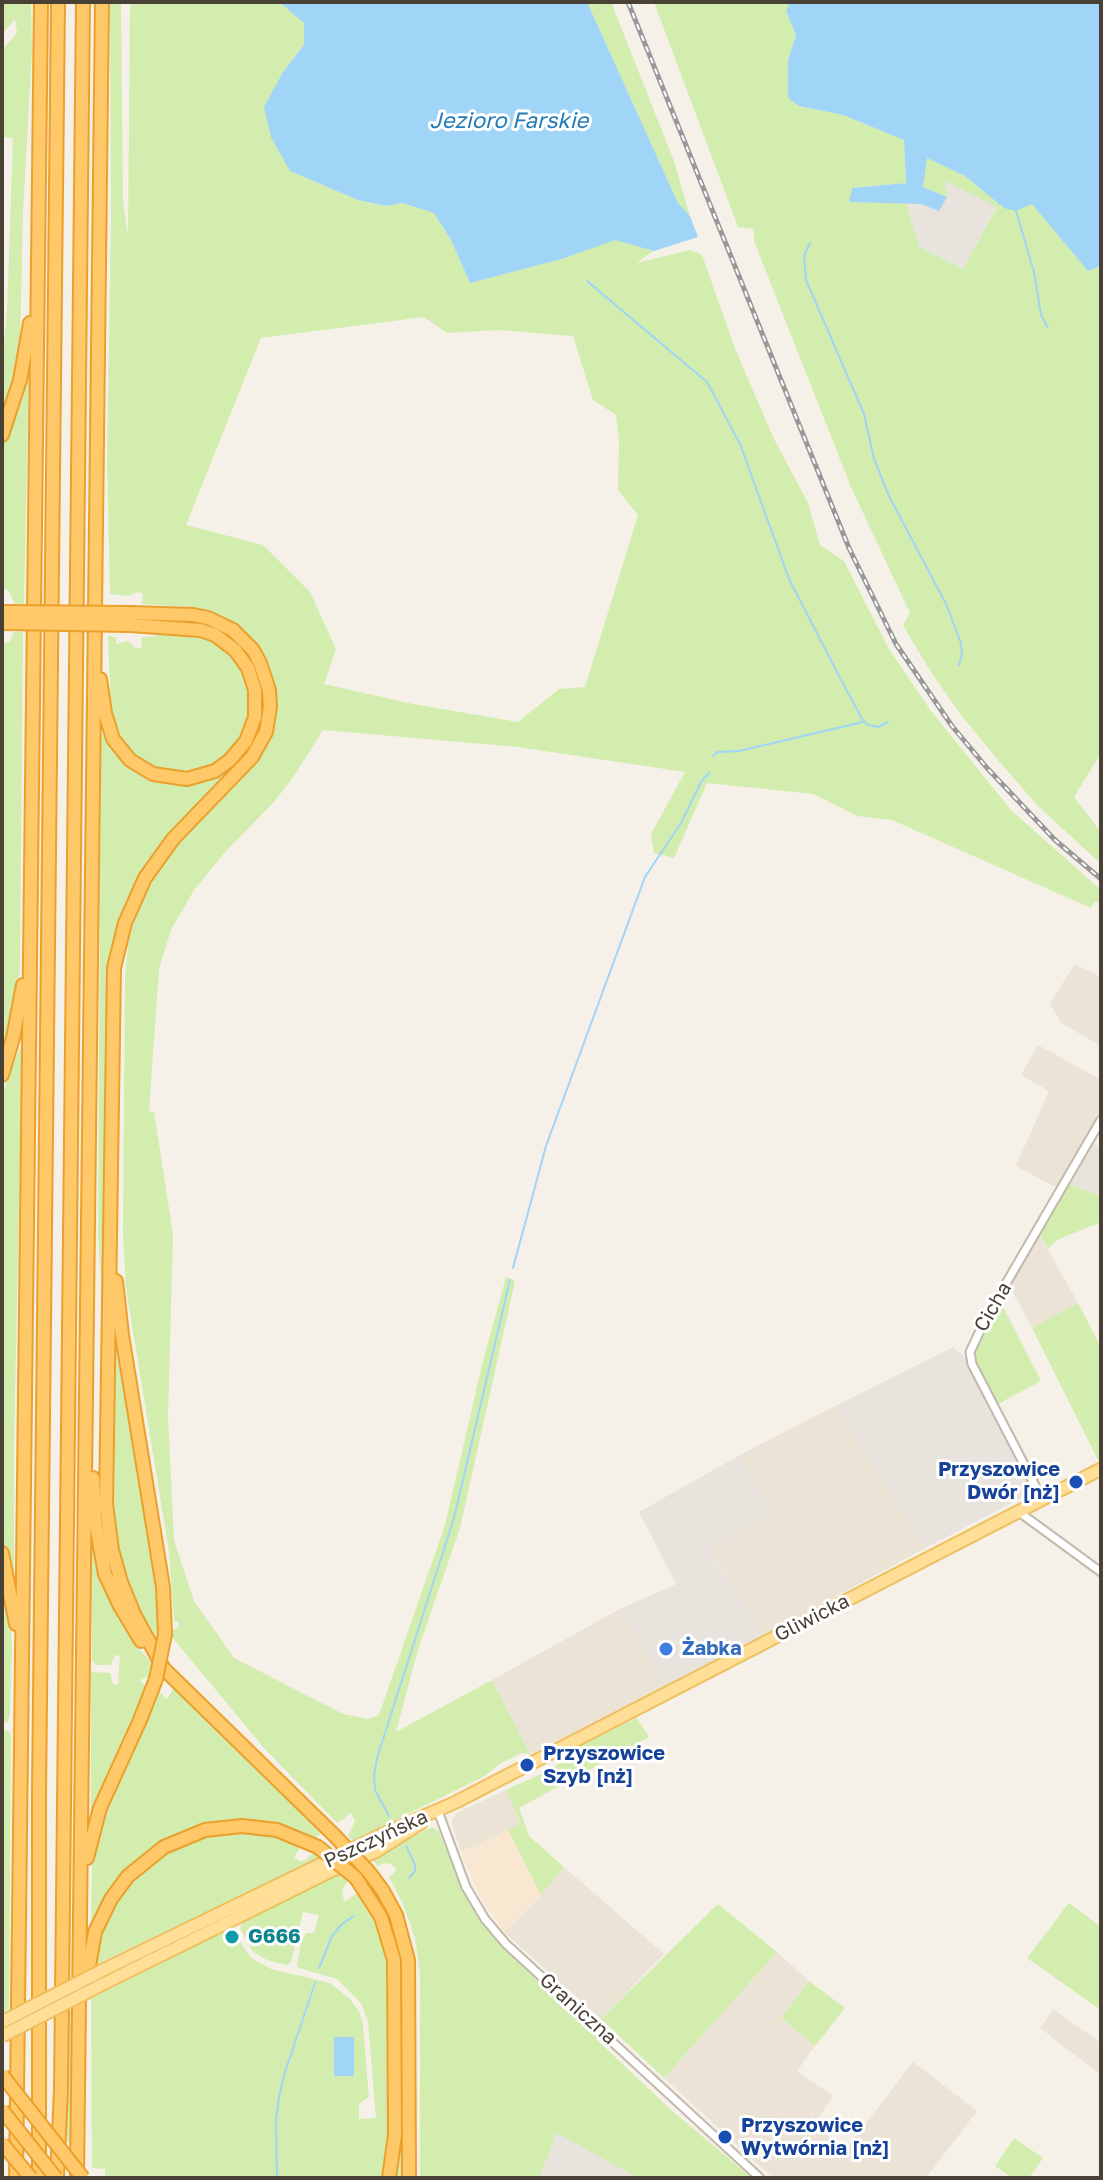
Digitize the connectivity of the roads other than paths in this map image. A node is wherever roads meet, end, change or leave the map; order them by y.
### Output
1 (41, 2) edge
2 (58, 2) edge
3 (83, 2) edge
4 (102, 2) edge
5 (36, 272) junction
6 (2, 435) edge
7 (3, 618) edge
8 (130, 619) junction
9 (95, 634) junction
10 (30, 926) junction
11 (2, 1075) edge
12 (1101, 1120) edge
13 (110, 1232) junction
14 (86, 1405) junction
15 (1101, 1469) edge
16 (1042, 1499) junction
17 (1019, 1512) junction
18 (2, 1553) edge
19 (1101, 1572) edge
20 (22, 1660) junction
21 (160, 1674) junction
22 (438, 1811) junction
23 (81, 1884) junction
24 (2, 2022) edge
25 (80, 2023) junction
26 (2, 2036) edge
27 (2, 2075) edge
28 (2, 2110) edge
29 (2, 2143) edge
30 (16, 2178) edge
31 (31, 2178) edge
32 (39, 2178) edge
33 (56, 2178) edge
34 (80, 2178) edge
35 (389, 2178) edge
36 (409, 2178) edge
37 (760, 2178) edge

1 - 5 highway
2 - 32 highway
3 - 33 highway
4 - 9 highway
5 - 6 highway
5 - 10 highway
7 - 8 highway, bridge
8 - 9 highway
8 - 13 highway
9 - 14 highway
10 - 11 highway
10 - 20 highway
12 - 16 street, Cicha
13 - 21 highway, bridge
13 - 21 highway
14 - 21 highway
14 - 23 highway
15 - 16 main road, Gliwicka
16 - 17 main road, Gliwicka
17 - 19 street
17 - 22 main road, Gliwicka
18 - 20 highway
20 - 30 highway
21 - 23 highway
21 - 36 highway, bridge
22 - 24 main road, Pszczyńska, bridge
22 - 26 main road, Pszczyńska, bridge
22 - 37 street, Graniczna
23 - 25 highway
25 - 34 highway
25 - 35 highway, bridge
27 - 34 highway, bridge
28 - 33 highway, bridge
29 - 31 highway, bridge

